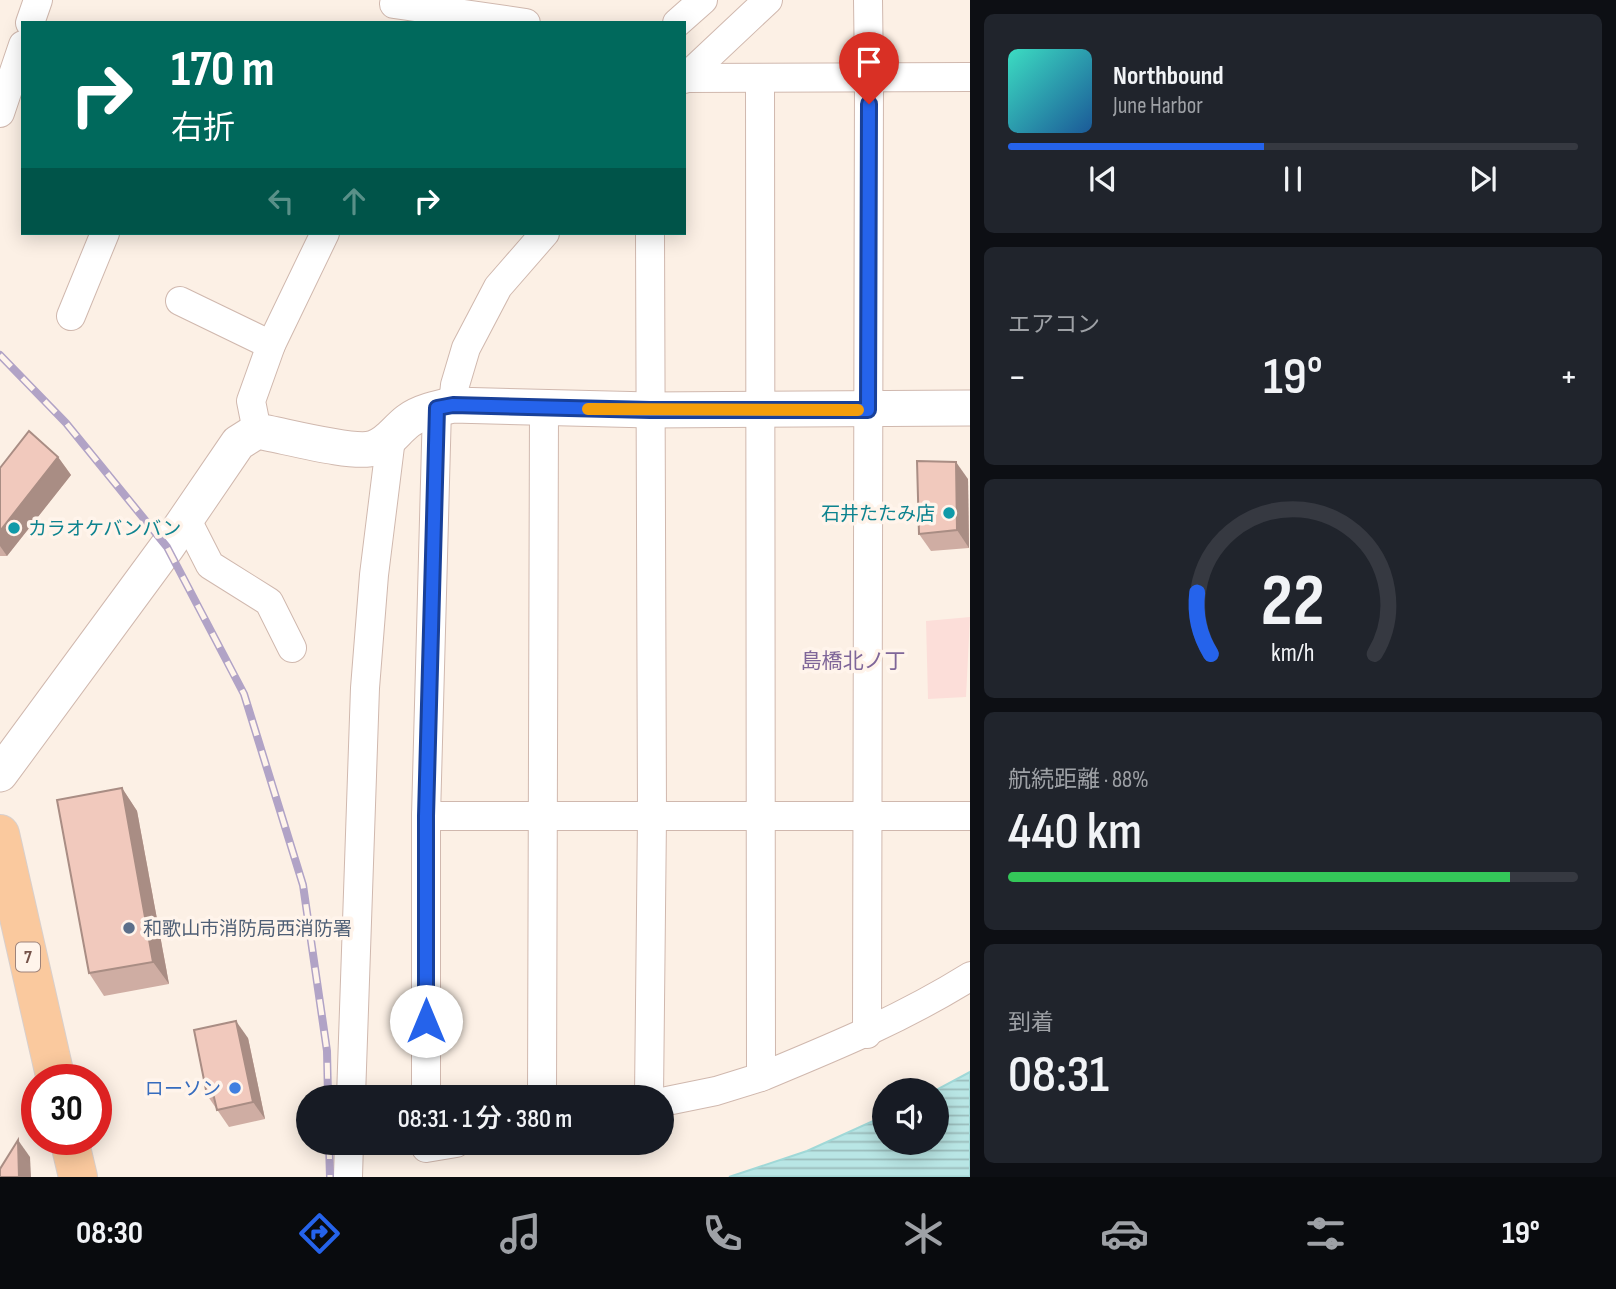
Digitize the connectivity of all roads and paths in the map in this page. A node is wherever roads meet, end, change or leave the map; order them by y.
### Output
1 (38, 0) edge
2 (703, 0) edge
3 (768, 0) edge
4 (867, 0) edge
5 (394, 9) edge
6 (31, 21) edge
7 (507, 21) edge
8 (679, 21) edge
9 (15, 59) edge
10 (686, 76) edge
11 (869, 76) junction
12 (970, 77) edge
13 (686, 78) edge
14 (760, 78) junction
15 (0, 113) edge
16 (104, 235) edge
17 (324, 235) edge
18 (543, 235) edge
19 (650, 235) edge
20 (180, 302) dead end
21 (71, 316) dead end
22 (271, 345) junction
23 (445, 407) junction
24 (544, 408) junction
25 (970, 408) edge
26 (650, 410) junction
27 (762, 410) junction
28 (868, 410) junction
29 (257, 430) junction
30 (391, 438) junction
31 (186, 518) junction
32 (292, 648) dead end
33 (0, 774) edge
34 (760, 814) junction
35 (866, 815) junction
36 (426, 816) junction
37 (970, 816) edge
38 (543, 817) junction
39 (652, 817) junction
40 (0, 834) edge
41 (970, 976) edge
42 (867, 1034) junction
43 (52, 1064) edge
44 (761, 1077) junction
45 (351, 1085) edge
46 (426, 1085) edge
47 (542, 1085) edge
48 (649, 1085) edge
49 (674, 1100) edge
50 (73, 1155) edge
51 (349, 1155) edge
52 (78, 1177) edge
53 (348, 1177) edge

1 - 6 street
2 - 8 street
3 - 10 street
4 - 11 street
5 - 7 street
9 - 15 street
11 - 12 street
11 - 14 street
11 - 28 street
13 - 14 street
14 - 27 street
16 - 21 street
17 - 22 street
18 - 23 street
19 - 26 street
20 - 22 street
22 - 29 street
23 - 24 street
23 - 30 street
23 - 36 street
24 - 26 street
24 - 38 street
25 - 28 street
26 - 27 street
26 - 39 street
27 - 28 street
27 - 34 street
28 - 35 street
29 - 30 street
29 - 31 street
30 - 45 street
31 - 32 street
31 - 33 street
34 - 35 street
34 - 39 street
34 - 44 street
35 - 37 street
35 - 42 street
36 - 38 street
36 - 46 street
38 - 39 street
38 - 47 street
39 - 48 street
40 - 43 main road, 7
41 - 42 street
42 - 44 street
44 - 49 street
50 - 52 main road
51 - 53 street

